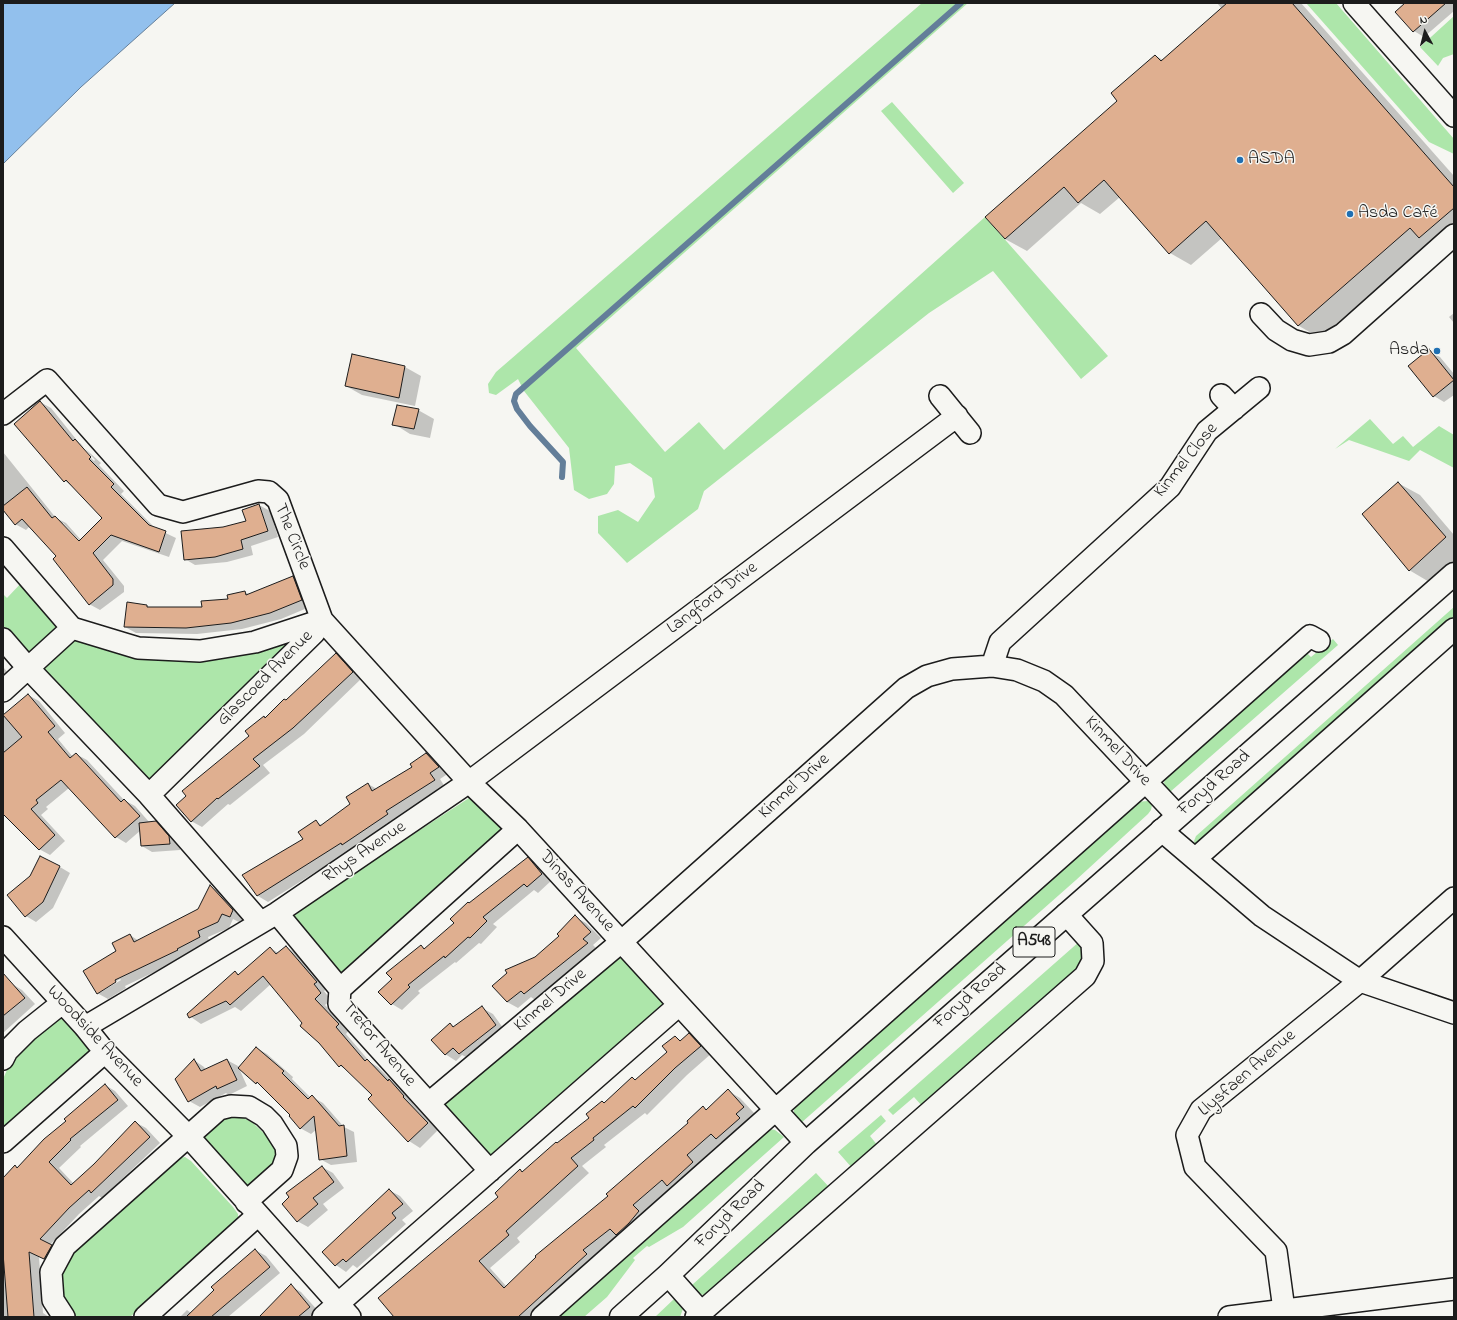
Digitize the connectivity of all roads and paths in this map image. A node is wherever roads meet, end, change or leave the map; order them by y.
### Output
1 (1354, 3) edge
2 (1454, 116) edge
3 (1454, 236) edge
4 (1262, 314) dead end
5 (1259, 388) dead end
6 (940, 396) dead end
7 (3, 414) edge
8 (957, 416) junction
9 (970, 432) dead end
10 (3, 548) edge
11 (1454, 574) edge
12 (322, 620) junction
13 (72, 628) junction
14 (1454, 629) edge
15 (3, 639) edge
16 (1319, 641) dead end
17 (992, 666) junction
18 (28, 668) junction
19 (3, 691) edge
20 (469, 782) junction
21 (1145, 782) junction
22 (149, 795) junction
23 (1178, 816) junction
24 (518, 829) junction
25 (1161, 830) junction
26 (1195, 860) junction
27 (1454, 898) edge
28 (1066, 914) junction
29 (268, 918) junction
30 (3, 937) edge
31 (621, 942) junction
32 (1360, 981) junction
33 (340, 989) junction
34 (62, 1003) junction
35 (679, 1005) junction
36 (1454, 1013) edge
37 (85, 1027) junction
38 (105, 1052) junction
39 (3, 1059) edge
40 (429, 1104) junction
41 (775, 1110) junction
42 (188, 1136) junction
43 (3, 1142) edge
44 (806, 1143) junction
45 (490, 1171) junction
46 (252, 1209) junction
47 (668, 1275) junction
48 (1454, 1289) edge
49 (345, 1310) edge
50 (1285, 1313) edge
51 (699, 1315) edge
52 (64, 1317) edge
53 (145, 1317) edge
54 (323, 1317) edge
55 (542, 1317) edge
56 (621, 1317) edge
57 (1229, 1317) edge

1 - 2 street
3 - 4 street
5 - 17 street, Kinmel Close
6 - 8 street
7 - 12 street, The Circle
8 - 9 street
8 - 20 street, Langford Drive
10 - 13 street
11 - 23 main road, Foryd Road / A548
12 - 13 street, Glascoed Avenue
12 - 20 street, The Circle
12 - 22 street, Glascoed Avenue
13 - 18 street
14 - 26 street
15 - 18 street
16 - 21 street
17 - 21 street, Kinmel Drive
17 - 31 street, Kinmel Drive
18 - 19 street
18 - 22 street
20 - 24 street, Dinas Avenue
20 - 29 street, Rhys Avenue
21 - 23 street, Kinmel Drive
21 - 41 street
22 - 29 street, Trefor Avenue
23 - 25 main road, Foryd Road / A548
24 - 31 street, Dinas Avenue
24 - 33 street
25 - 26 street
25 - 28 main road, Foryd Road / A548
26 - 32 street
27 - 32 street, Llysfaen Avenue
28 - 44 main road, Foryd Road / A548
28 - 51 street
29 - 33 street, Trefor Avenue
29 - 37 street, Rhys Avenue
30 - 34 street, Woodside Avenue
31 - 35 street, Dinas Avenue
31 - 40 street, Kinmel Drive
32 - 36 street
32 - 50 street, Llysfaen Avenue
33 - 40 street, Trefor Avenue
34 - 37 street, Woodside Avenue
34 - 39 street
35 - 41 street, Dinas Avenue
35 - 45 street
37 - 38 street, Woodside Avenue
38 - 42 street, Woodside Avenue
38 - 43 street
40 - 45 street, Trefor Avenue
41 - 44 street, Dinas Avenue
41 - 55 street
42 - 46 street, Woodside Avenue
42 - 46 street
42 - 52 street
44 - 47 main road, Foryd Road / A548
45 - 49 street
46 - 49 street, Woodside Avenue
46 - 53 street
47 - 51 street
47 - 56 main road, Foryd Road / A548
48 - 50 street
49 - 54 street
50 - 57 street

